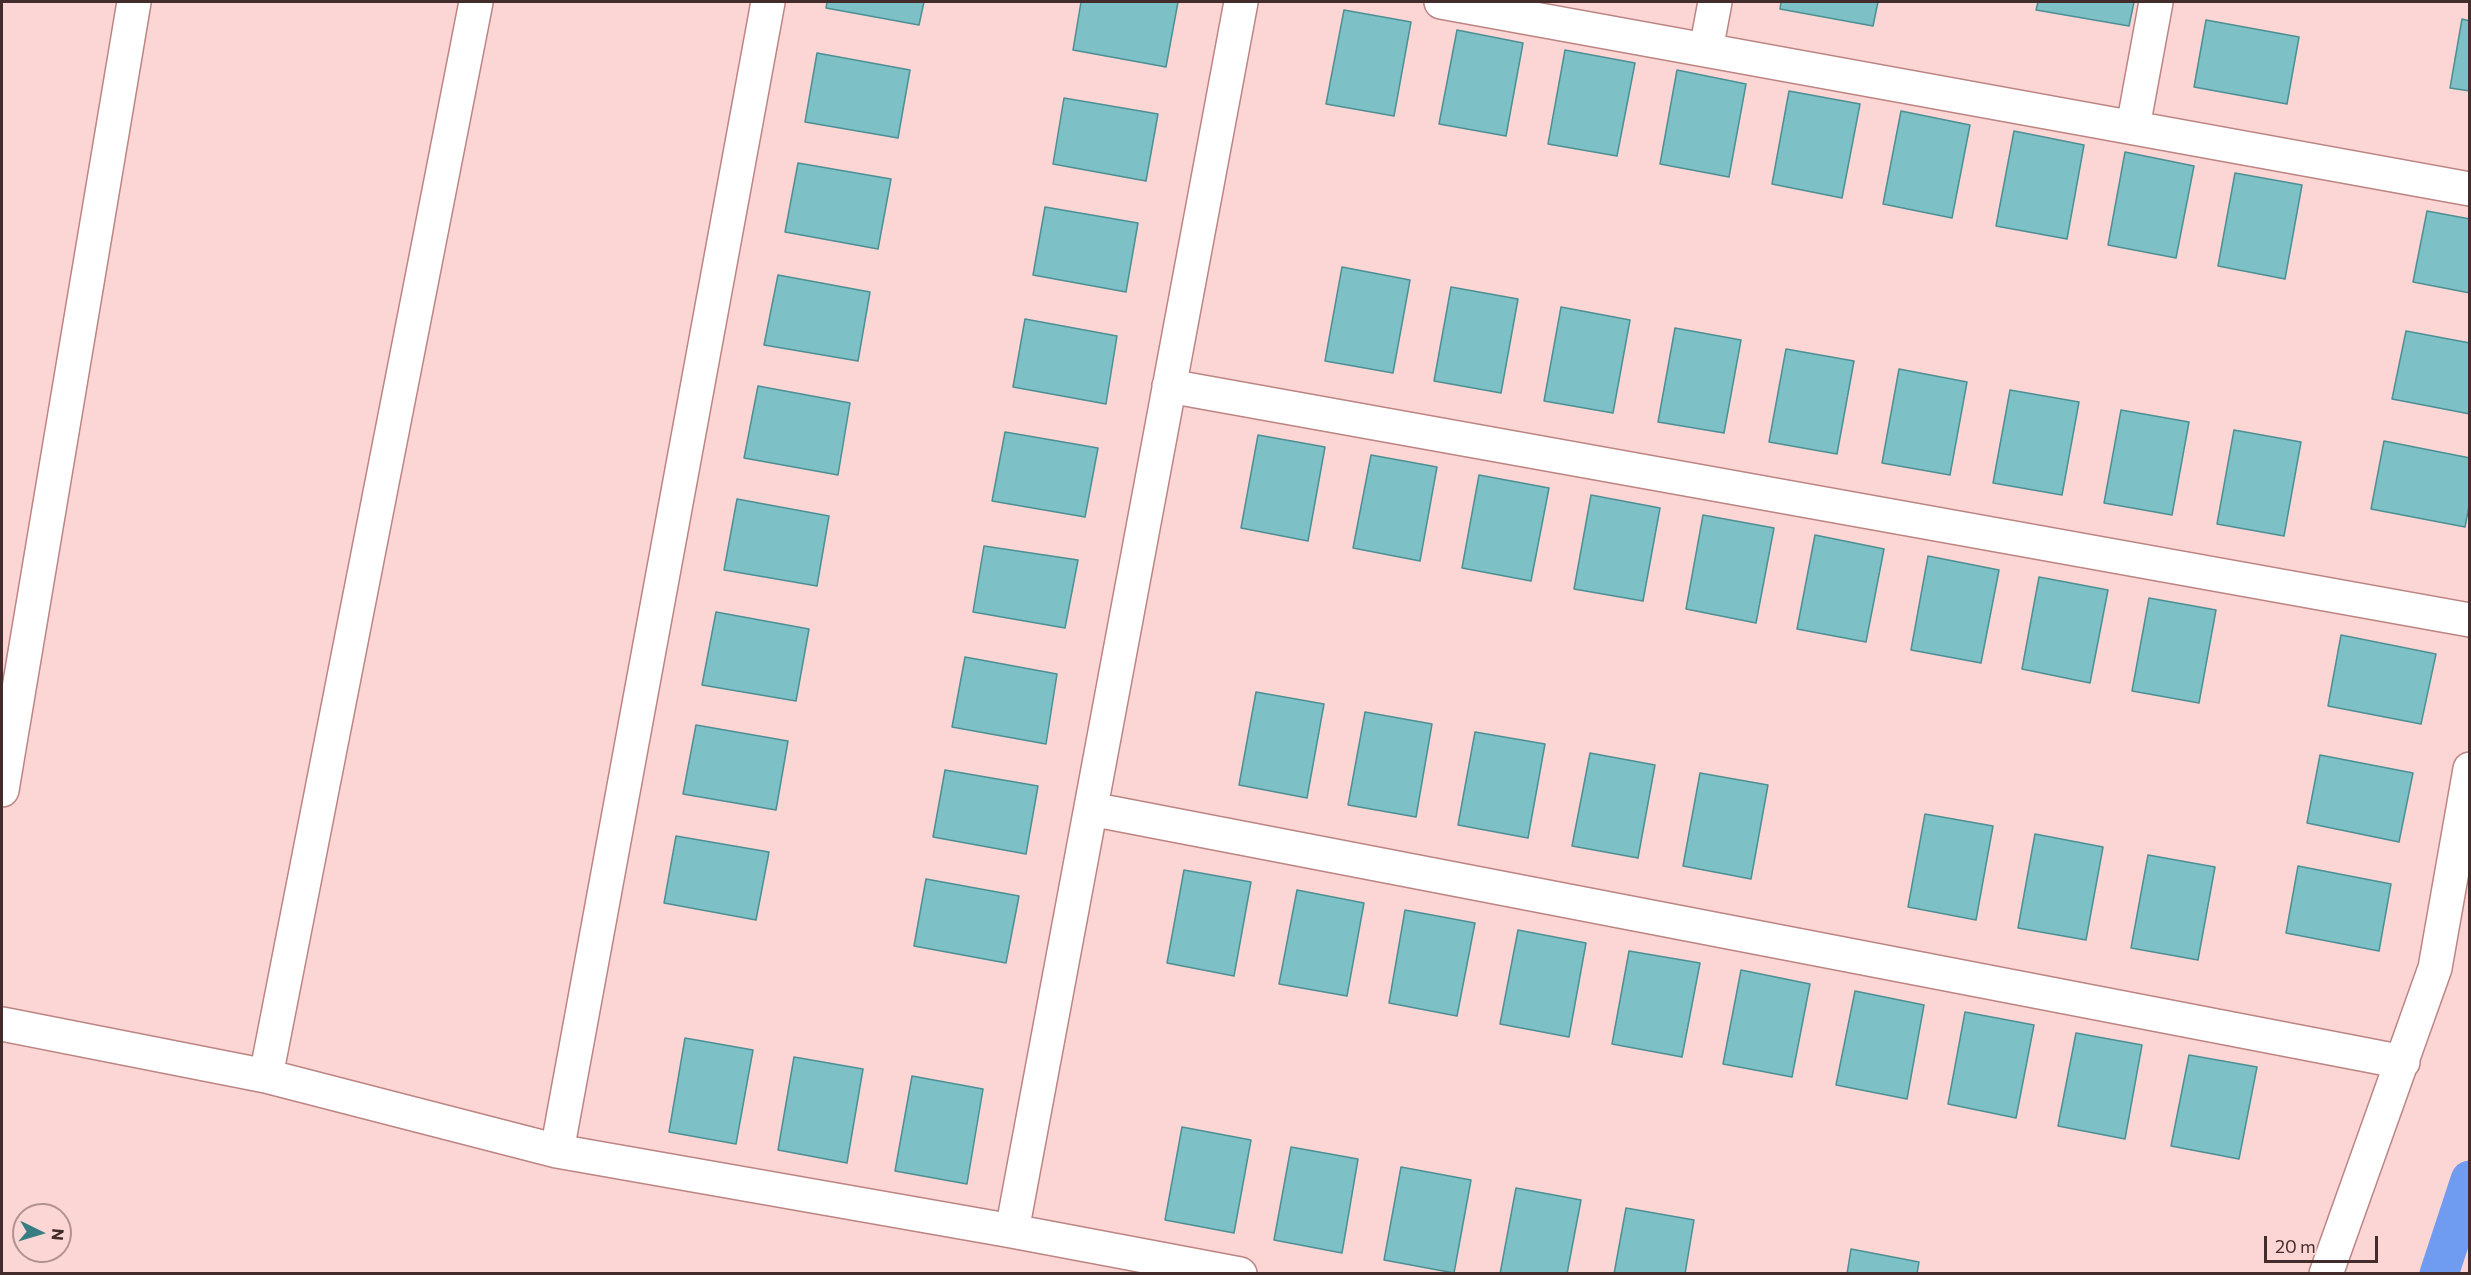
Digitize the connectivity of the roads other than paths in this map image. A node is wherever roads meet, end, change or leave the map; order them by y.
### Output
1 (134, 2) edge
2 (476, 2) edge
3 (768, 2) edge
4 (1241, 2) edge
5 (1441, 2) edge
6 (1714, 2) edge
7 (2156, 2) edge
8 (1706, 50) junction
9 (2133, 127) junction
10 (2469, 189) edge
11 (1169, 386) junction
12 (2469, 620) edge
13 (2469, 769) edge
14 (2, 790) edge
15 (1091, 809) junction
16 (2, 1024) edge
17 (2403, 1062) junction
18 (266, 1076) junction
19 (556, 1150) junction
20 (1012, 1231) junction
21 (1240, 1274) edge
22 (2326, 1274) edge

1 - 14 street
2 - 18 street
3 - 19 street
4 - 11 street
5 - 8 street
6 - 8 street
7 - 9 street
8 - 9 street
9 - 10 street
11 - 12 street
11 - 15 street
13 - 17 street
15 - 17 street
15 - 20 street
16 - 18 street
17 - 22 street
18 - 19 street
19 - 20 street
20 - 21 street

